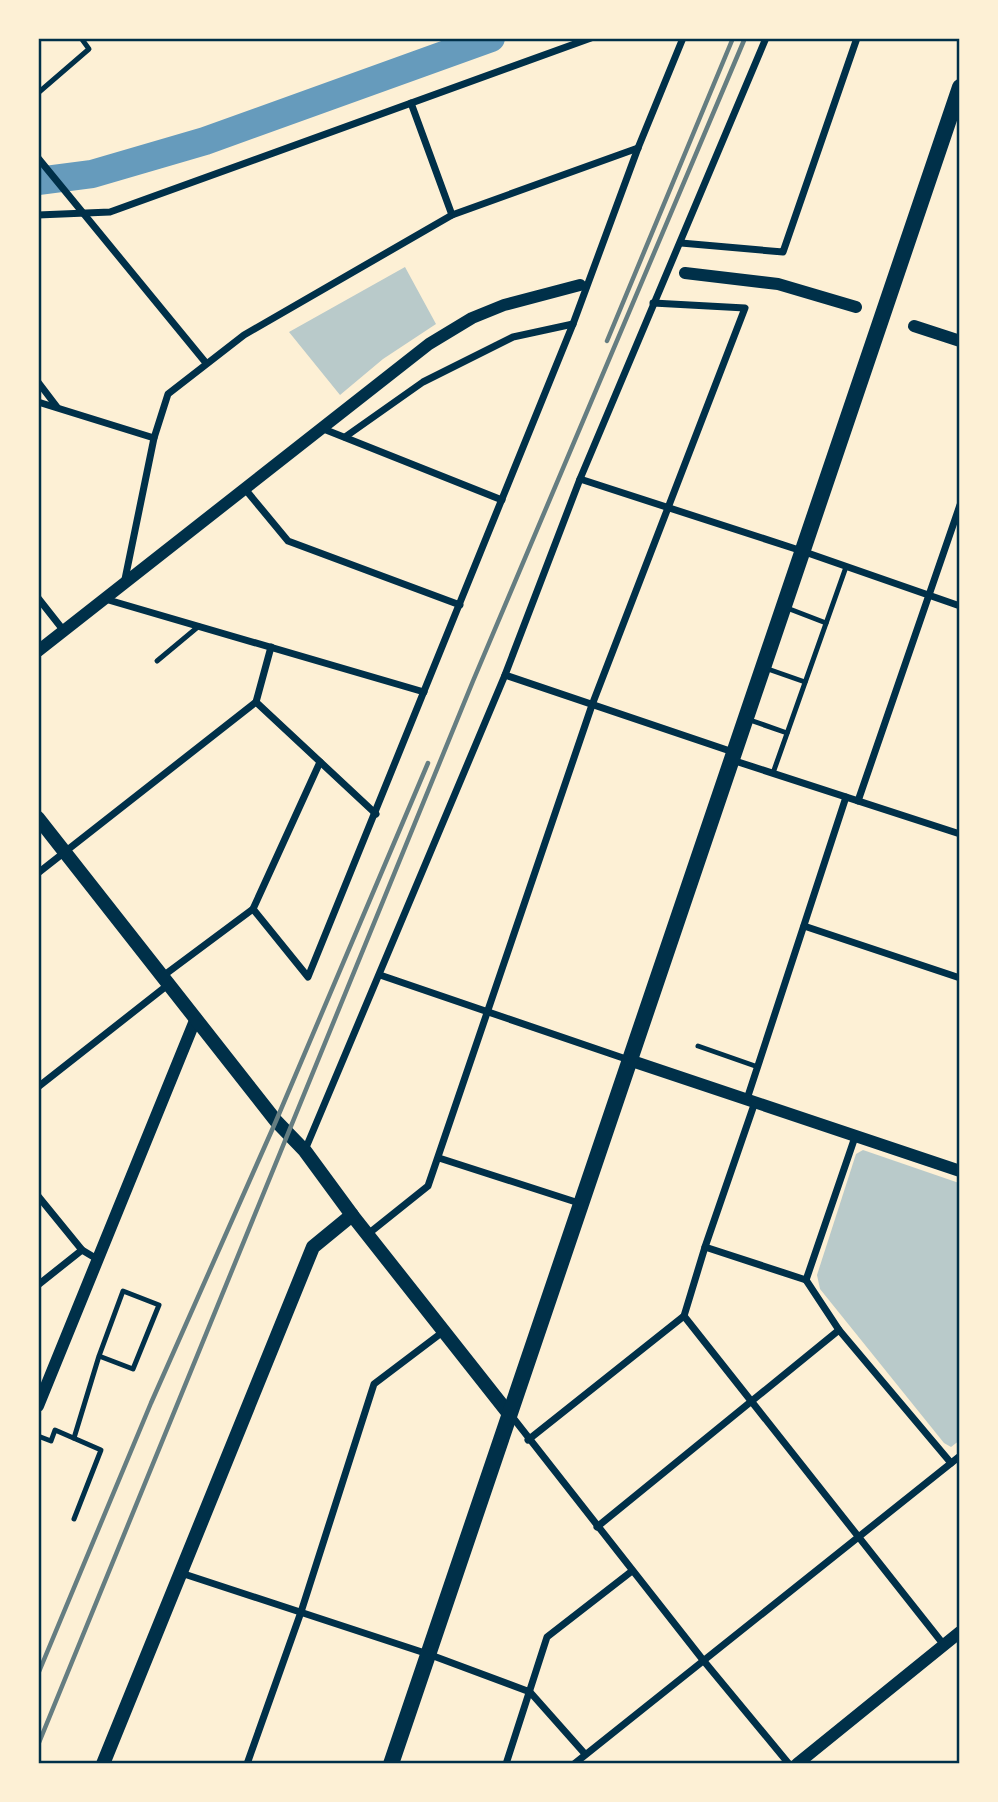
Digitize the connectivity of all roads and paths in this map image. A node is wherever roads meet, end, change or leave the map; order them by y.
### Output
1 (81, 38) edge
2 (591, 38) edge
3 (683, 38) edge
4 (766, 38) edge
5 (857, 38) edge
6 (960, 87) edge
7 (38, 93) edge
8 (411, 103) junction
9 (638, 148) junction
10 (38, 158) edge
11 (83, 213) junction
12 (38, 215) edge
13 (452, 215) junction
14 (681, 243) junction
15 (685, 273) dead end
16 (580, 285) dead end
17 (653, 303) junction
18 (856, 307) dead end
19 (573, 324) junction
20 (914, 326) dead end
21 (960, 341) edge
22 (206, 363) junction
23 (38, 383) edge
24 (38, 402) edge
25 (57, 407) junction
26 (321, 427) junction
27 (345, 437) junction
28 (154, 438) junction
29 (580, 479) junction
30 (244, 489) junction
31 (502, 500) junction
32 (960, 505) edge
33 (668, 507) junction
34 (802, 551) junction
35 (846, 567) junction
36 (124, 584) junction
37 (930, 596) junction
38 (38, 598) edge
39 (105, 599) junction
40 (460, 605) junction
41 (960, 606) edge
42 (784, 607) junction
43 (827, 622) junction
44 (199, 626) junction
45 (64, 631) junction
46 (271, 647) junction
47 (38, 651) edge
48 (157, 661) dead end
49 (764, 667) junction
50 (505, 675) junction
51 (805, 682) junction
52 (424, 692) junction
53 (256, 702) junction
54 (592, 705) junction
55 (746, 719) junction
56 (787, 733) junction
57 (734, 756) junction
58 (320, 762) junction
59 (772, 774) junction
60 (846, 797) junction
61 (858, 801) junction
62 (376, 814) junction
63 (38, 818) edge
64 (960, 834) edge
65 (64, 851) junction
66 (38, 873) edge
67 (253, 909) junction
68 (804, 926) junction
69 (380, 975) junction
70 (960, 978) edge
71 (166, 980) junction
72 (489, 1012) junction
73 (196, 1018) junction
74 (698, 1046) dead end
75 (629, 1060) junction
76 (758, 1067) junction
77 (38, 1087) edge
78 (751, 1100) junction
79 (855, 1137) junction
80 (305, 1151) junction
81 (439, 1158) junction
82 (960, 1171) edge
83 (38, 1196) edge
84 (582, 1204) junction
85 (352, 1215) junction
86 (368, 1234) junction
87 (705, 1247) junction
88 (82, 1250) junction
89 (97, 1259) junction
90 (806, 1280) junction
91 (38, 1285) edge
92 (684, 1316) junction
93 (444, 1331) junction
94 (838, 1331) junction
95 (99, 1356) junction
96 (751, 1401) junction
97 (38, 1406) edge
98 (509, 1414) junction
99 (38, 1436) edge
100 (74, 1438) junction
101 (528, 1440) junction
102 (960, 1456) edge
103 (951, 1463) junction
104 (74, 1519) dead end
105 (597, 1527) junction
106 (859, 1538) junction
107 (632, 1570) junction
108 (181, 1573) junction
109 (301, 1612) junction
110 (960, 1633) edge
111 (944, 1644) junction
112 (428, 1654) junction
113 (703, 1660) junction
114 (530, 1692) junction
115 (585, 1754) junction
116 (103, 1763) edge
117 (247, 1763) edge
118 (391, 1763) edge
119 (506, 1763) edge
120 (574, 1763) edge
121 (789, 1763) edge
122 (797, 1763) edge

1 - 7 lane
2 - 8 street
3 - 9 street
4 - 14 street
5 - 14 street
6 - 34 main road
8 - 11 street
8 - 13 street
9 - 13 street
9 - 19 street
10 - 11 street
11 - 12 street
11 - 22 street
13 - 22 street
14 - 17 street
15 - 18 street
16 - 26 street
17 - 29 street
17 - 33 street
19 - 27 street
19 - 31 street
20 - 21 street
22 - 28 street
23 - 25 street
24 - 25 street
25 - 28 street
26 - 27 street
26 - 30 street
27 - 31 street
28 - 36 street
29 - 33 street
29 - 50 street
30 - 36 street
30 - 40 street
31 - 40 street
32 - 37 street
33 - 34 street
33 - 54 street
34 - 35 street
34 - 42 main road
35 - 37 street
35 - 43 lane
36 - 39 street
37 - 41 street
37 - 61 street
38 - 45 street
39 - 44 street
39 - 45 street
40 - 52 street
42 - 43 lane
42 - 49 main road
43 - 51 lane
44 - 46 street
44 - 48 lane
45 - 47 street
46 - 52 street
46 - 53 street
49 - 51 lane
49 - 55 main road
50 - 54 street
50 - 69 street
51 - 56 lane
52 - 62 street
53 - 58 street
53 - 65 street
54 - 57 street
54 - 72 street
55 - 56 lane
55 - 57 main road
56 - 59 lane
57 - 59 street
57 - 75 main road
58 - 62 street
58 - 67 street
59 - 60 street
60 - 61 street
60 - 68 street
61 - 64 street
62 - 67 street
63 - 65 main road
65 - 66 street
65 - 71 main road
67 - 71 street
68 - 70 street
68 - 76 street
69 - 72 street
69 - 80 street
71 - 73 main road
71 - 77 street
72 - 75 street
72 - 81 street
73 - 80 main road
73 - 89 street
74 - 76 lane
75 - 78 street
75 - 84 main road
76 - 78 street
78 - 79 street
78 - 87 street
79 - 82 street
79 - 90 street
80 - 85 main road
81 - 84 street
81 - 86 street
83 - 88 street
84 - 98 main road
85 - 86 main road
85 - 108 main road
86 - 93 main road
87 - 90 street
87 - 92 street
88 - 89 street
88 - 91 street
89 - 97 street
90 - 94 street
92 - 96 street
92 - 101 street
93 - 98 main road
93 - 109 street
94 - 96 street
94 - 103 street
95 - 95 lane
95 - 100 lane
96 - 105 street
96 - 106 street
98 - 101 street
98 - 112 main road
99 - 100 lane
100 - 104 lane
101 - 105 street
102 - 103 street
103 - 106 street
105 - 107 street
106 - 111 street
106 - 113 street
107 - 113 street
107 - 114 street
108 - 109 street
108 - 116 main road
109 - 112 street
109 - 117 street
110 - 111 street
111 - 122 street
112 - 114 street
112 - 118 main road
113 - 115 street
113 - 121 street
114 - 115 street
114 - 119 street
115 - 120 street

